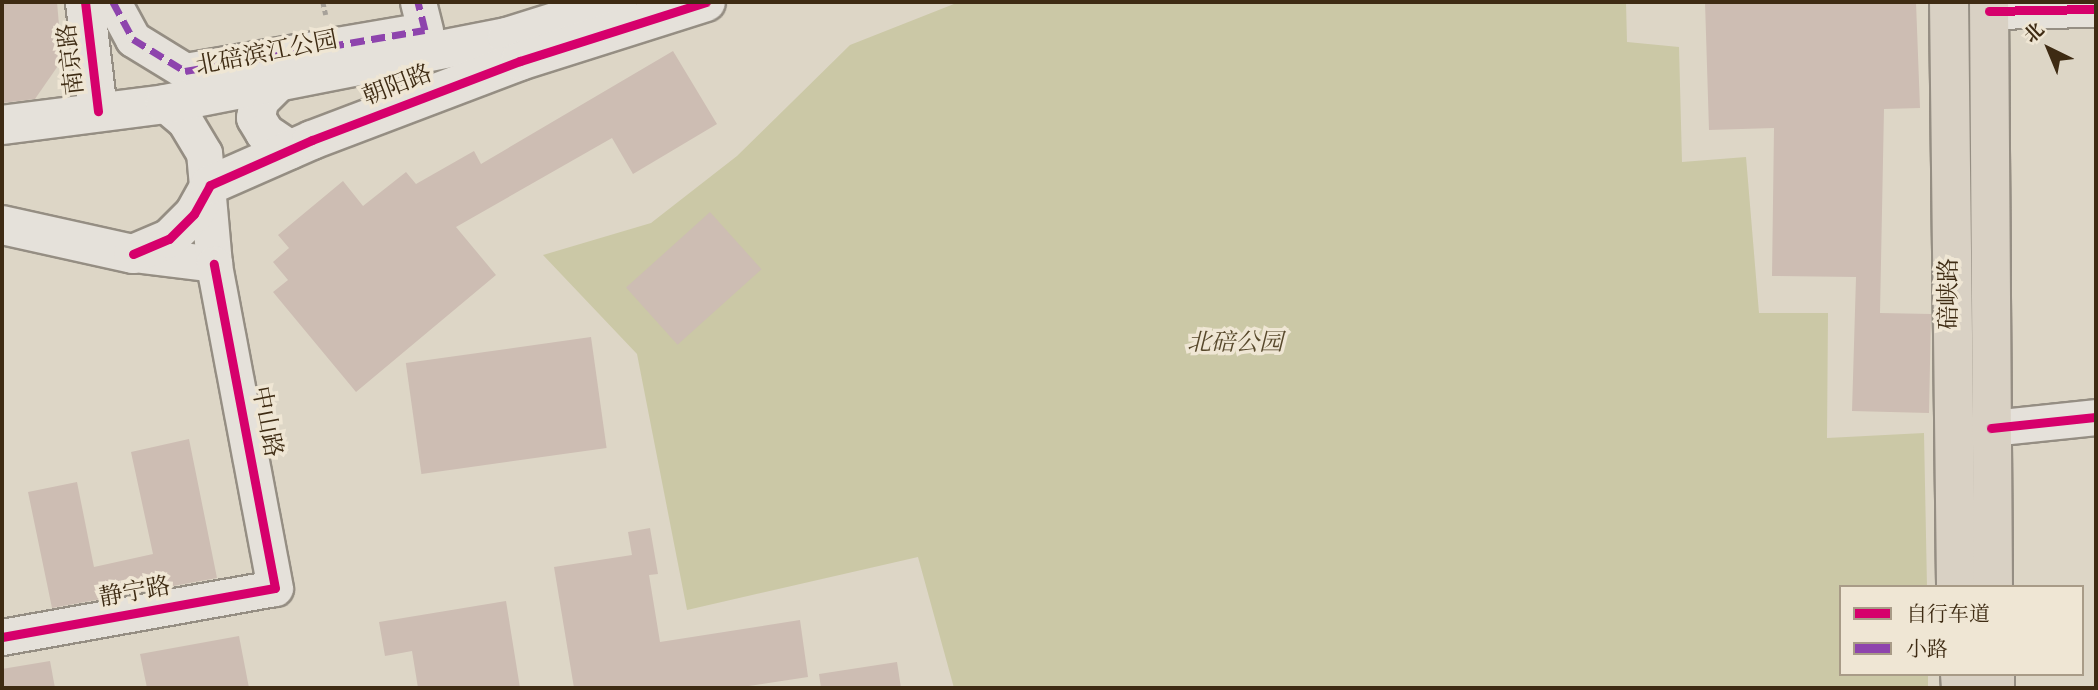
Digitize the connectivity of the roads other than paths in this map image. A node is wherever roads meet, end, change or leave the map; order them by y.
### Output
1 (85, 2) edge
2 (113, 2) edge
3 (418, 2) edge
4 (618, 2) edge
5 (706, 2) edge
6 (1949, 2) edge
7 (1989, 6) edge
8 (2096, 9) edge
9 (280, 80) junction
10 (165, 104) junction
11 (98, 111) junction
12 (2, 125) edge
13 (290, 150) junction
14 (210, 185) junction
15 (2, 225) edge
16 (133, 254) junction
17 (214, 264) junction
18 (2096, 417) edge
19 (1991, 428) junction
20 (1956, 585) edge
21 (1993, 585) edge
22 (275, 588) joint
23 (2, 637) edge

1 - 11 street, 南京路
2 - 3 street, 北碚滨江公园
4 - 9 street
5 - 13 street, 朝阳路
6 - 20 main road, 碚峡路
7 - 8 street
7 - 19 main road, 碚峡路
9 - 10 street
9 - 13 street
10 - 11 street
10 - 14 street, 中山路
11 - 12 street
13 - 14 street, 朝阳路
14 - 16 street
14 - 17 street, 中山路
15 - 16 street
16 - 17 street
17 - 22 street, 中山路
18 - 19 street
19 - 21 main road, 碚峡路
22 - 23 street, 静宁路

